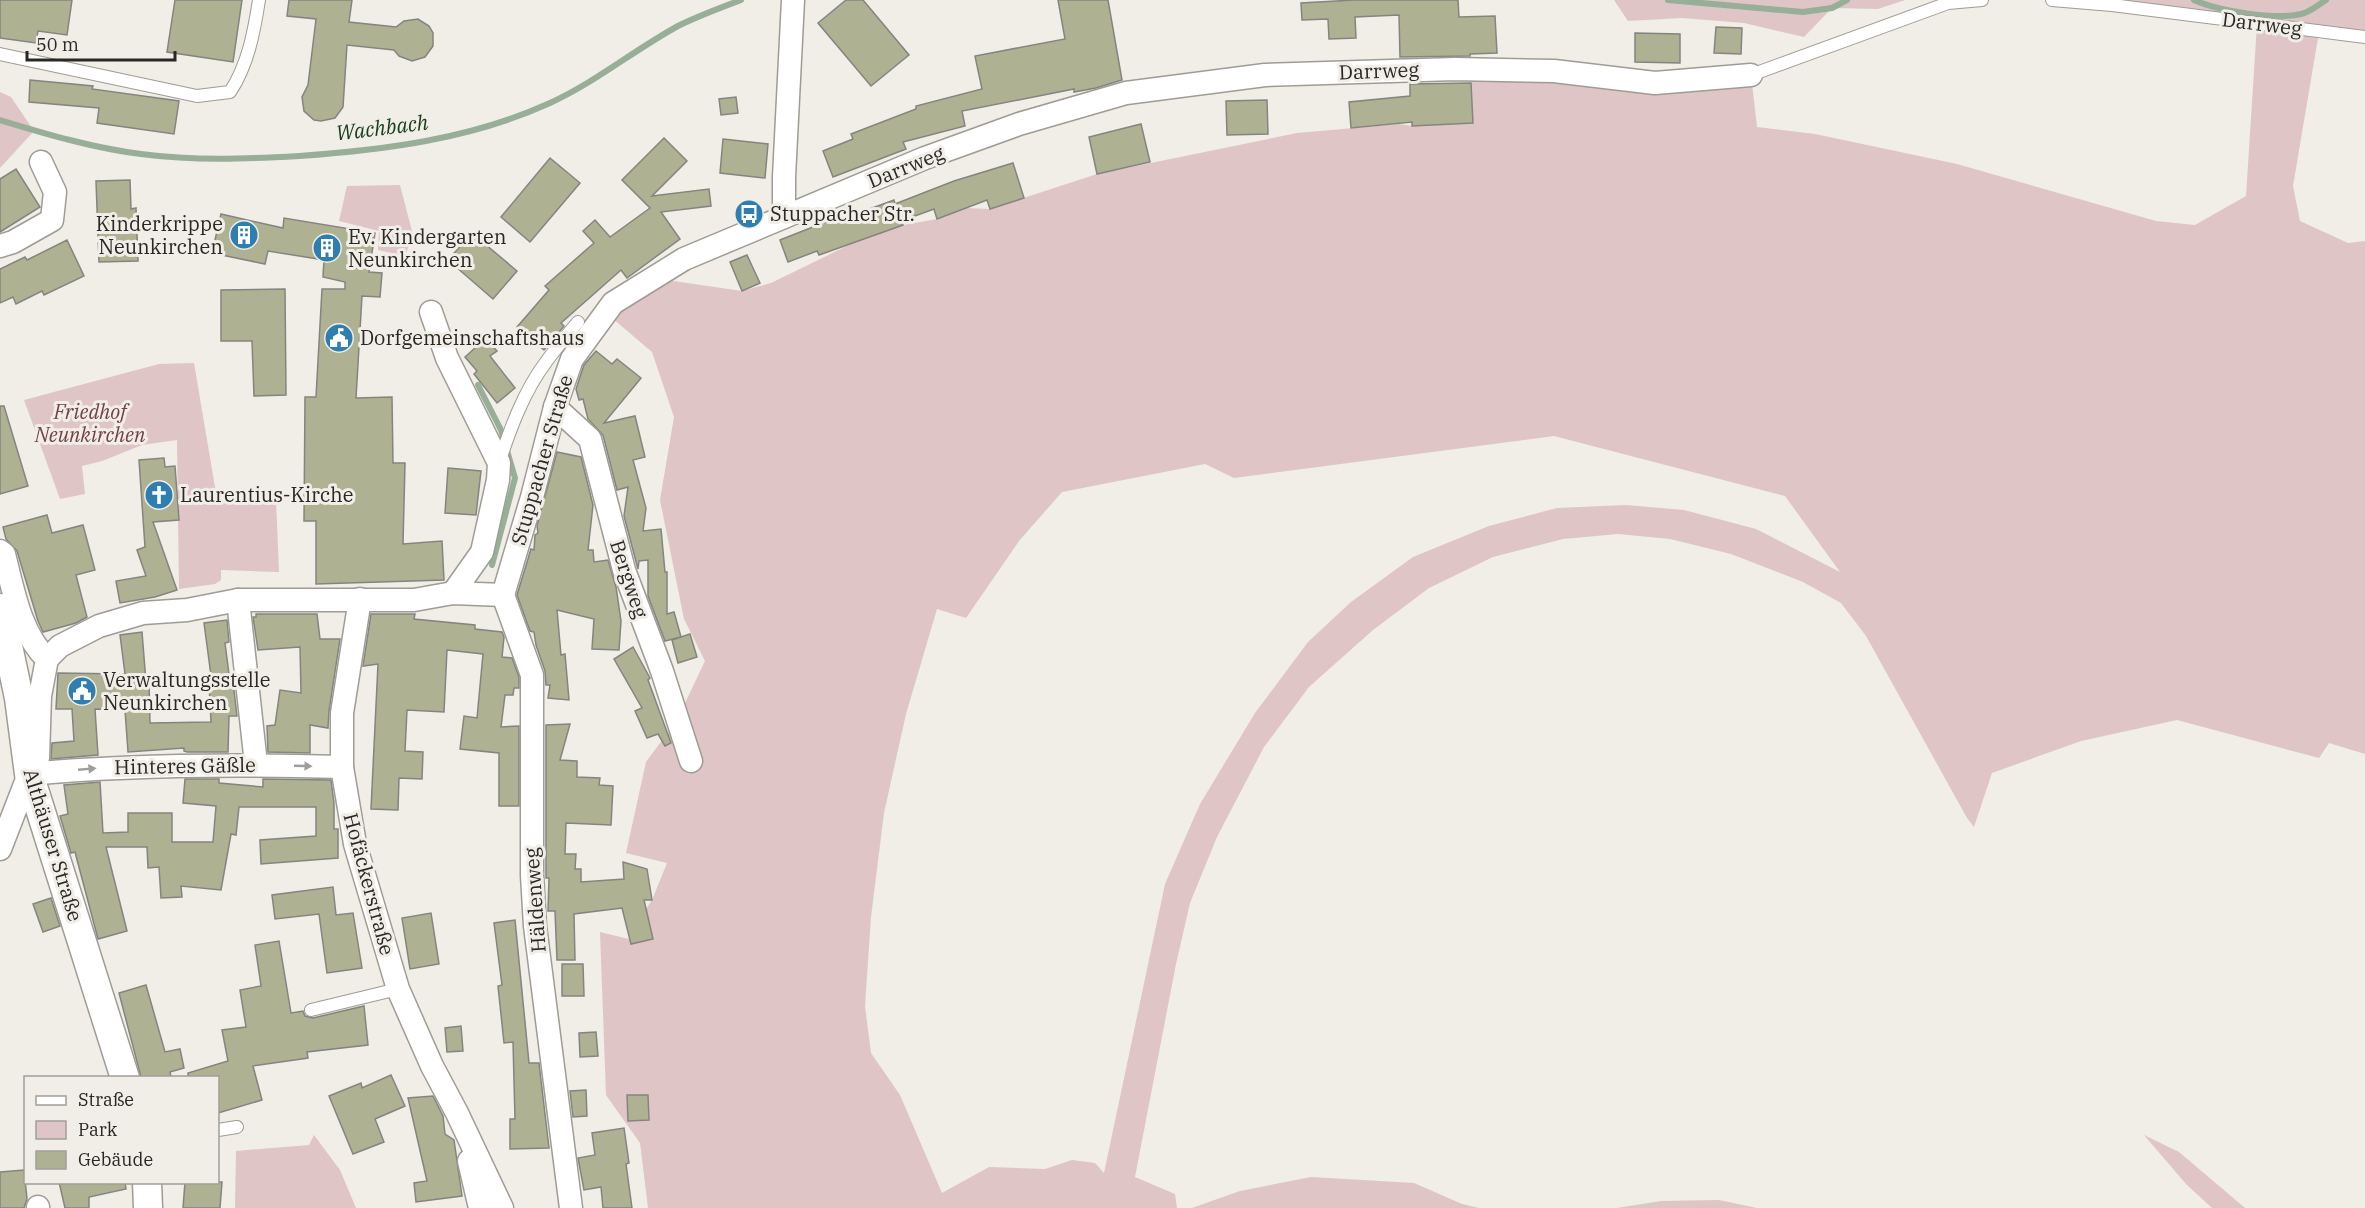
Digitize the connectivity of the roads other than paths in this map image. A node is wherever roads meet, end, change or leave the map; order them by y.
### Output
1 (259, 0) edge
2 (1982, 0) edge
3 (2052, 0) edge
4 (792, 11) edge
5 (2365, 37) edge
6 (0, 54) edge
7 (1750, 75) joint
8 (41, 162) dead end
9 (784, 217) junction
10 (0, 246) edge
11 (431, 312) dead end
12 (578, 322) dead end
13 (555, 407) junction
14 (499, 463) junction
15 (0, 551) edge
16 (453, 593) junction
17 (502, 595) junction
18 (360, 599) junction
19 (238, 600) junction
20 (0, 608) edge
21 (47, 659) junction
22 (691, 761) dead end
23 (256, 764) junction
24 (342, 767) junction
25 (29, 774) junction
26 (0, 849) edge
27 (398, 989) junction
28 (311, 1010) dead end
29 (125, 1076) edge
30 (457, 1113) junction
31 (237, 1127) dead end
32 (219, 1130) edge
33 (147, 1184) edge
34 (148, 1208) edge
35 (480, 1208) edge
36 (502, 1208) edge
37 (571, 1208) edge

1 - 6 lane
2 - 7 lane, Darrweg
3 - 5 lane, Darrweg
4 - 9 street
7 - 9 street, Darrweg
8 - 10 street
9 - 13 street, Stuppacher Straße
11 - 14 street
12 - 14 lane
13 - 17 street, Stuppacher Straße
13 - 22 street, Bergweg
14 - 16 street
15 - 21 street
16 - 17 street
16 - 18 street
17 - 37 street, Häldenweg
18 - 19 street
18 - 24 street, Hofäckerstraße
19 - 21 street
19 - 23 street
20 - 25 street, Althäuser Straße
21 - 25 street
23 -> 24 street, Hinteres Gäßle
25 -> 23 street, Hinteres Gäßle
24 - 27 street, Hofäckerstraße
25 - 26 street
25 - 29 street, Althäuser Straße
27 - 28 lane
27 - 30 street, Hofäckerstraße
30 - 35 street, Hofäckerstraße
30 - 36 street, Hofäckerstraße
31 - 32 lane
33 - 34 street

